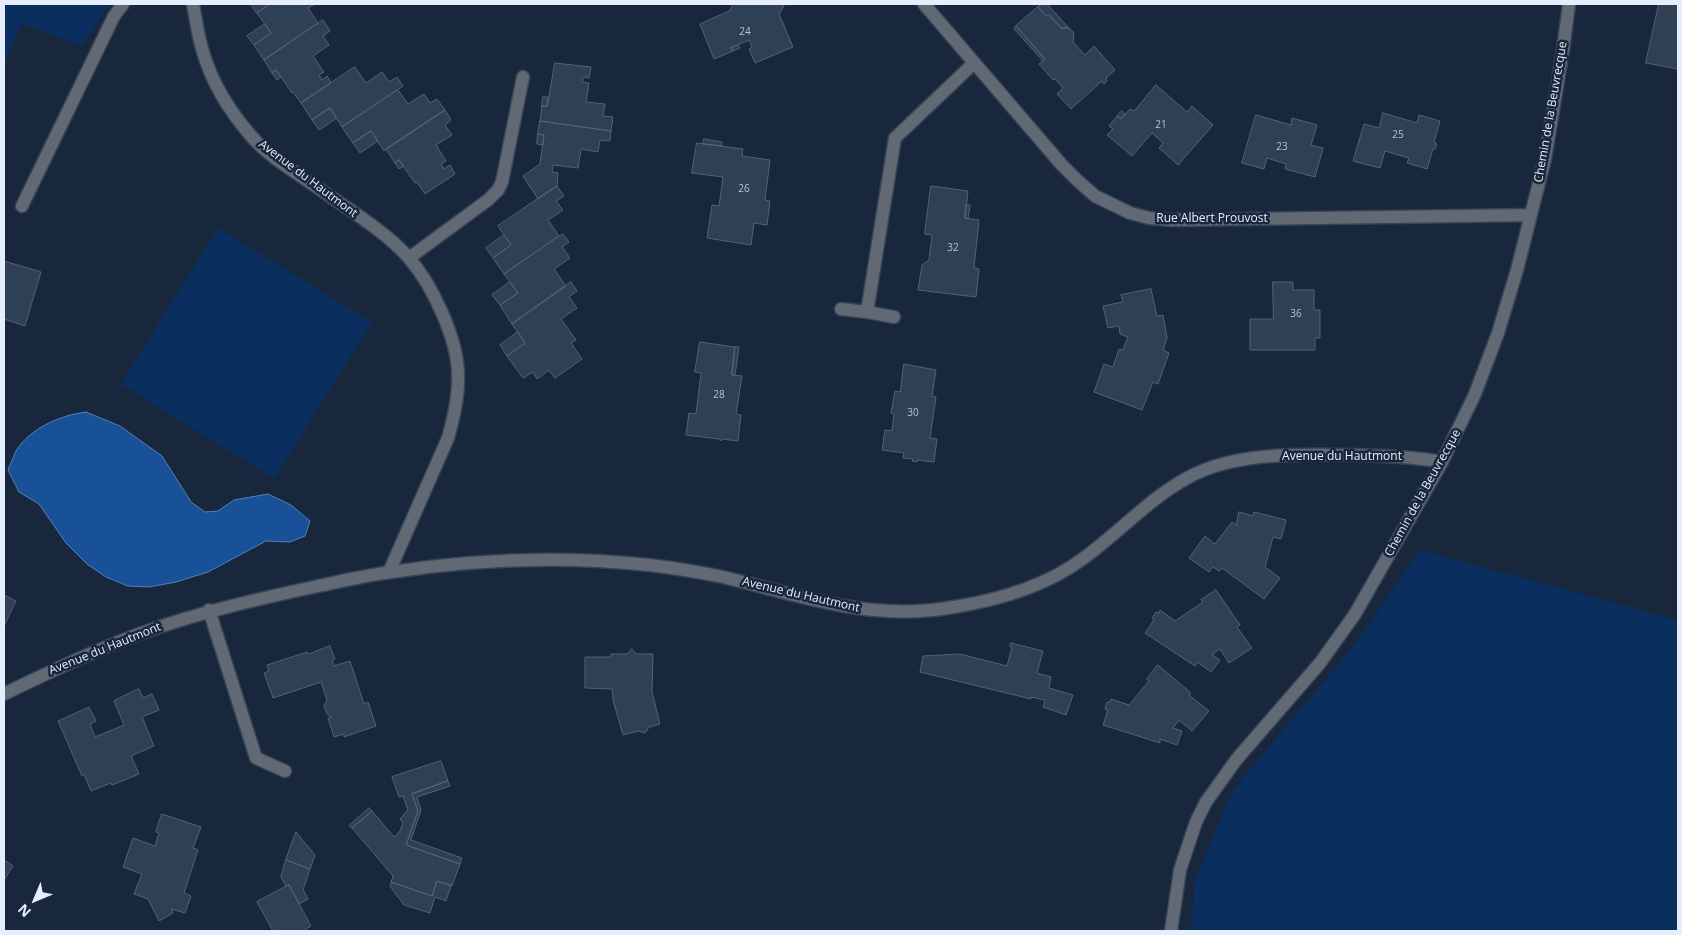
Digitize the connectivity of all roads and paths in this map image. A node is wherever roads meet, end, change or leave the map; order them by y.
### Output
1 (123, 4) edge
2 (193, 4) edge
3 (924, 4) edge
4 (1569, 4) edge
5 (974, 63) junction
6 (522, 78) dead end
7 (22, 206) dead end
8 (1531, 216) junction
9 (408, 258) junction
10 (841, 309) dead end
11 (867, 312) junction
12 (894, 317) dead end
13 (1442, 462) junction
14 (389, 572) junction
15 (209, 610) junction
16 (4, 694) edge
17 (285, 771) dead end
18 (1170, 931) edge

1 - 7 street
2 - 9 street, Avenue du Hautmont
3 - 5 street, Rue Albert Prouvost
4 - 8 street, Chemin de la Beuvrecque
5 - 8 street, Rue Albert Prouvost
5 - 11 street
6 - 9 street
8 - 13 street, Chemin de la Beuvrecque
9 - 14 street, Avenue du Hautmont
10 - 11 street
11 - 12 street
13 - 14 street, Avenue du Hautmont
13 - 18 street, Chemin de la Beuvrecque
14 - 15 street, Avenue du Hautmont
15 - 16 street, Avenue du Hautmont
15 - 17 street

